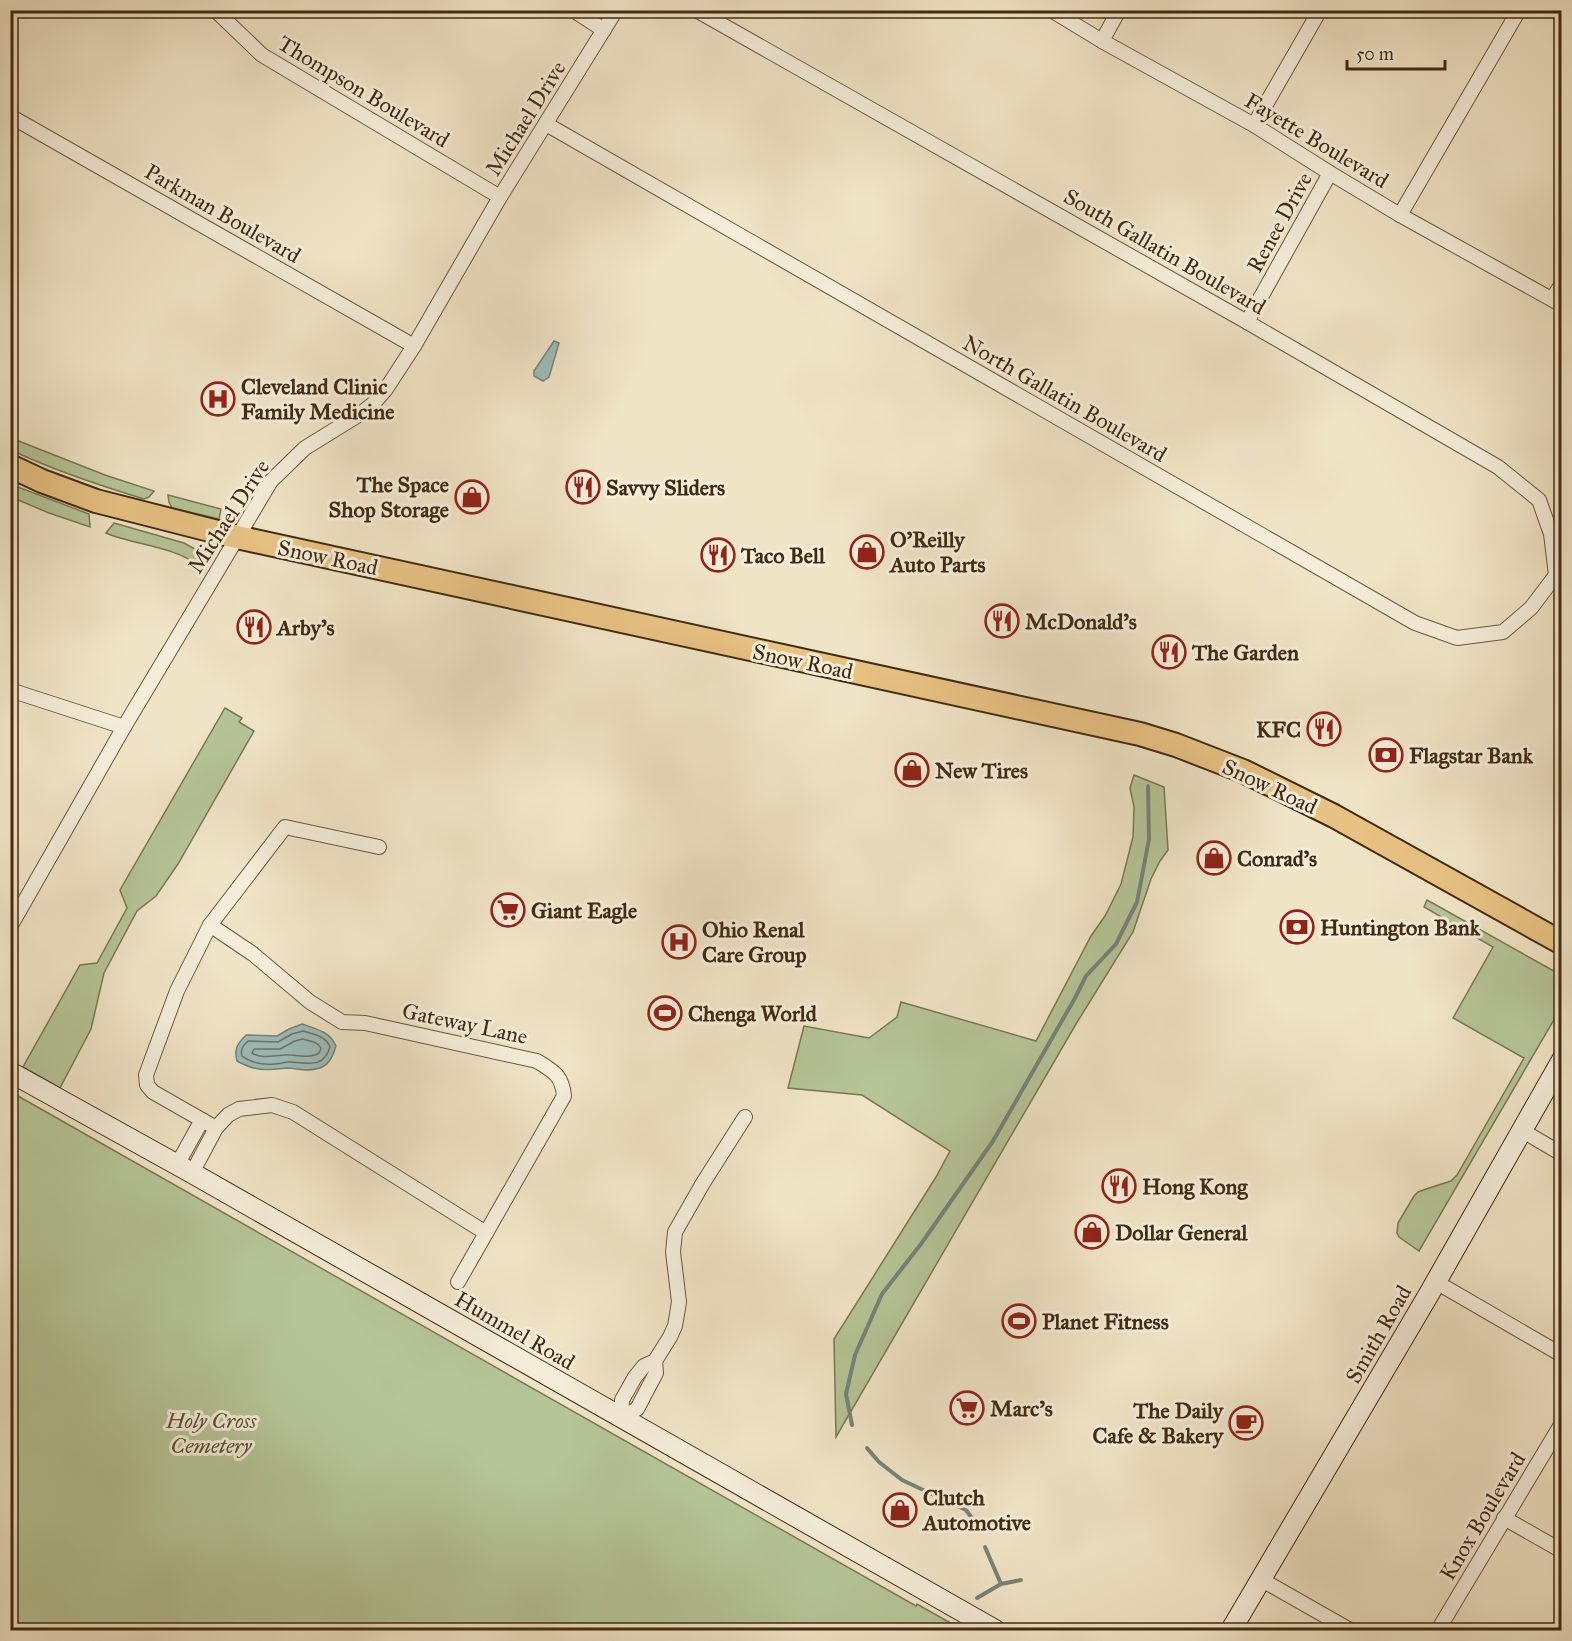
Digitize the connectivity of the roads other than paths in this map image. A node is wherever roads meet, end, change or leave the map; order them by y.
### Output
1 (215, 10) edge
2 (573, 10) edge
3 (616, 10) edge
4 (696, 10) edge
5 (1051, 10) edge
6 (1119, 10) edge
7 (1320, 10) edge
8 (1519, 10) edge
9 (604, 30) junction
10 (1102, 41) junction
11 (10, 116) edge
12 (546, 124) junction
13 (1254, 125) junction
14 (1330, 173) junction
15 (500, 197) junction
16 (1400, 214) junction
17 (1562, 284) edge
18 (1557, 302) edge
19 (1246, 322) junction
20 (414, 346) junction
21 (10, 466) edge
22 (237, 537) junction
23 (1559, 577) edge
24 (10, 690) edge
25 (124, 727) junction
26 (379, 847) dead end
27 (210, 925) junction
28 (10, 927) edge
29 (1562, 943) edge
30 (1562, 1060) edge
31 (10, 1072) edge
32 (746, 1117) dead end
33 (202, 1120) junction
34 (216, 1128) junction
35 (1521, 1130) junction
36 (1562, 1154) edge
37 (184, 1169) junction
38 (486, 1233) junction
39 (458, 1282) dead end
40 (1436, 1282) junction
41 (1562, 1355) edge
42 (621, 1418) junction
43 (1562, 1423) edge
44 (1504, 1518) junction
45 (1562, 1551) edge
46 (1262, 1580) junction
47 (995, 1630) edge
48 (1231, 1630) edge
49 (1350, 1630) edge
50 (1438, 1630) edge

1 - 15 street, Thompson Boulevard
2 - 9 street
3 - 9 street, Michael Drive
4 - 19 street, South Gallatin Boulevard
5 - 10 street, Fayette Boulevard
6 - 10 street
7 - 13 street
8 - 16 street
9 - 12 street, Michael Drive
10 - 13 street, Fayette Boulevard
11 - 20 street, Parkman Boulevard
12 - 15 street, Michael Drive
12 - 23 street, North Gallatin Boulevard
13 - 14 street, Fayette Boulevard
14 - 16 street, Fayette Boulevard
14 - 19 street, Renee Drive
15 - 20 street, Michael Drive
16 - 18 street, Fayette Boulevard
17 - 18 street
19 - 23 street, South Gallatin Boulevard
20 - 22 street, Michael Drive
21 - 22 main road, Snow Road
22 - 25 street, Michael Drive
22 - 29 main road, Snow Road
24 - 25 street
25 - 28 street, Michael Drive
26 - 27 street
27 - 33 street
27 - 38 street, Gateway Lane
30 - 35 street, Smith Road
31 - 37 street, Hummel Road
32 - 42 street
33 - 34 street
33 - 37 street
34 - 37 street
34 - 38 street
35 - 36 street
35 - 40 street, Smith Road
37 - 42 street, Hummel Road
38 - 39 street, Gateway Lane
40 - 41 street
40 - 46 street, Smith Road
42 - 47 street, Hummel Road
43 - 44 street, Knox Boulevard
44 - 45 street
44 - 50 street, Knox Boulevard
46 - 48 street, Smith Road
46 - 49 street

